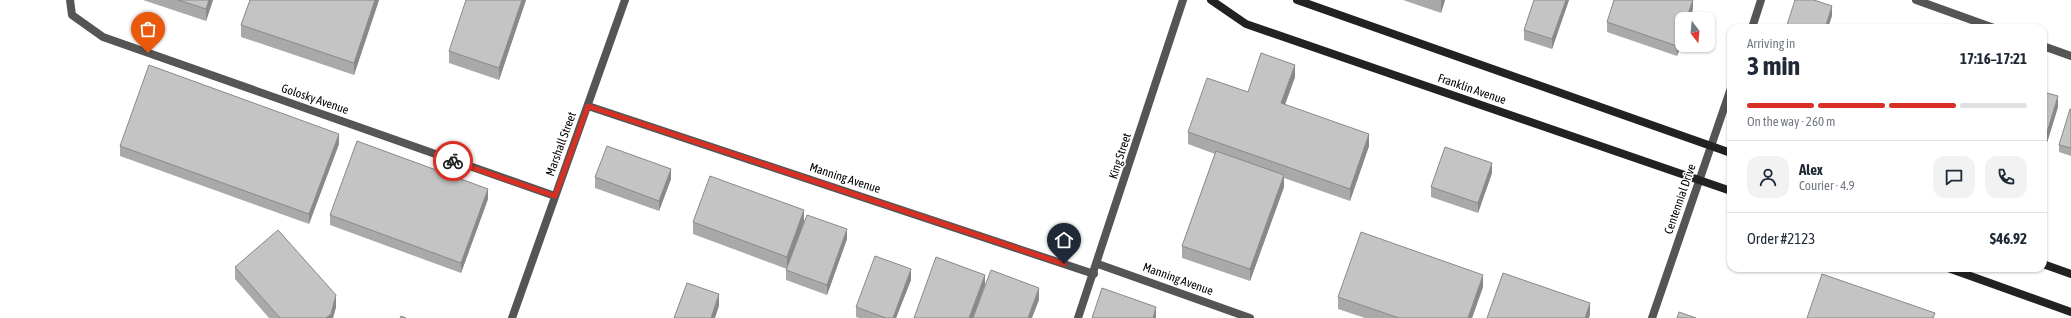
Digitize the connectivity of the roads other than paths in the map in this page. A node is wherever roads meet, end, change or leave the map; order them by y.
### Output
1 (70, 0) edge
2 (625, 0) edge
3 (1183, 0) edge
4 (1211, 0) edge
5 (1297, 0) edge
6 (1761, 0) edge
7 (1916, 0) edge
8 (1753, 24) edge
9 (1983, 24) edge
10 (2047, 47) edge
11 (2071, 56) edge
12 (1727, 100) edge
13 (588, 106) junction
14 (1711, 147) junction
15 (1727, 152) edge
16 (1699, 180) junction
17 (1727, 190) edge
18 (555, 196) junction
19 (1098, 264) junction
20 (2047, 265) edge
21 (1959, 272) edge
22 (1094, 274) junction
23 (2071, 274) edge
24 (2071, 312) edge
25 (512, 318) edge
26 (1078, 318) edge
27 (1250, 318) edge
28 (1652, 318) edge

1 - 18 street, Golosky Avenue
2 - 13 street, Marshall Street
3 - 19 street, King Street
4 - 16 main road, Franklin Avenue
5 - 14 main road, Franklin Avenue
6 - 8 street
7 - 9 street
10 - 11 street
12 - 14 street, Centennial Drive
13 - 18 street, Marshall Street
13 - 22 street, Manning Avenue
14 - 15 main road, Franklin Avenue
14 - 16 street, Centennial Drive
16 - 17 main road, Franklin Avenue
16 - 28 street, Centennial Drive
18 - 25 street, Marshall Street
19 - 22 street, King Street
19 - 27 street, Manning Avenue
20 - 23 main road
21 - 24 main road
22 - 26 street, King Street

